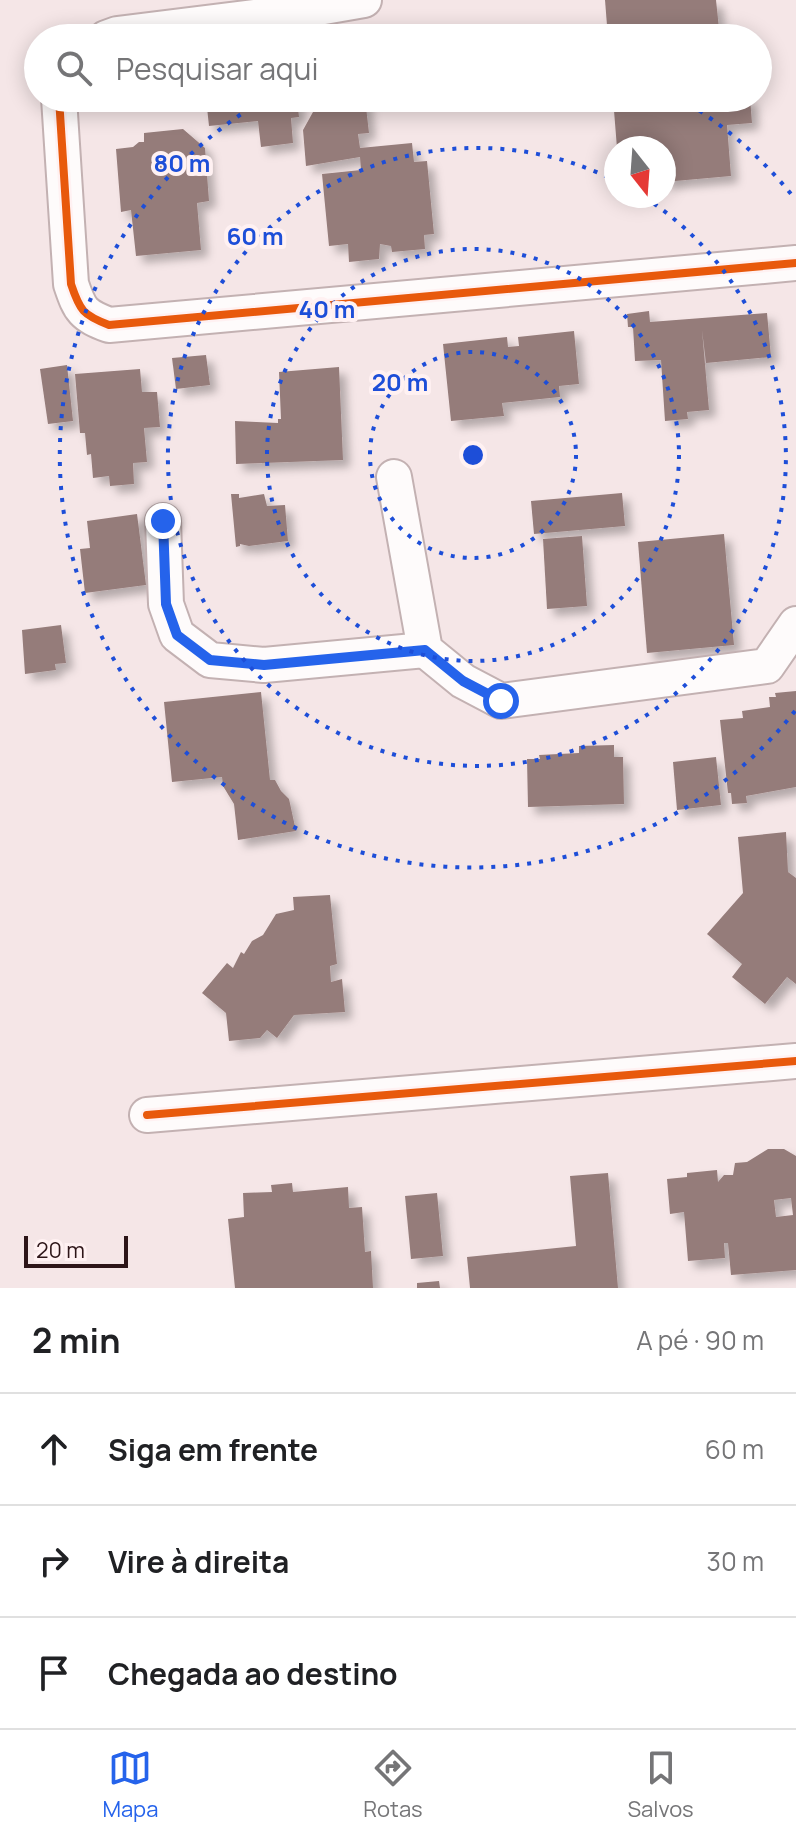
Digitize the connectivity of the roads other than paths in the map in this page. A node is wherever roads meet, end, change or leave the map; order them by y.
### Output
1 (364, 0) edge
2 (198, 24) edge
3 (60, 112) edge
4 (796, 263) edge
5 (394, 477) dead end
6 (163, 521) dead end
7 (796, 624) edge
8 (425, 650) junction
9 (796, 1061) edge
10 (147, 1115) dead end

1 - 2 street
3 - 4 street
5 - 8 street
6 - 8 street
7 - 8 street
9 - 10 street

